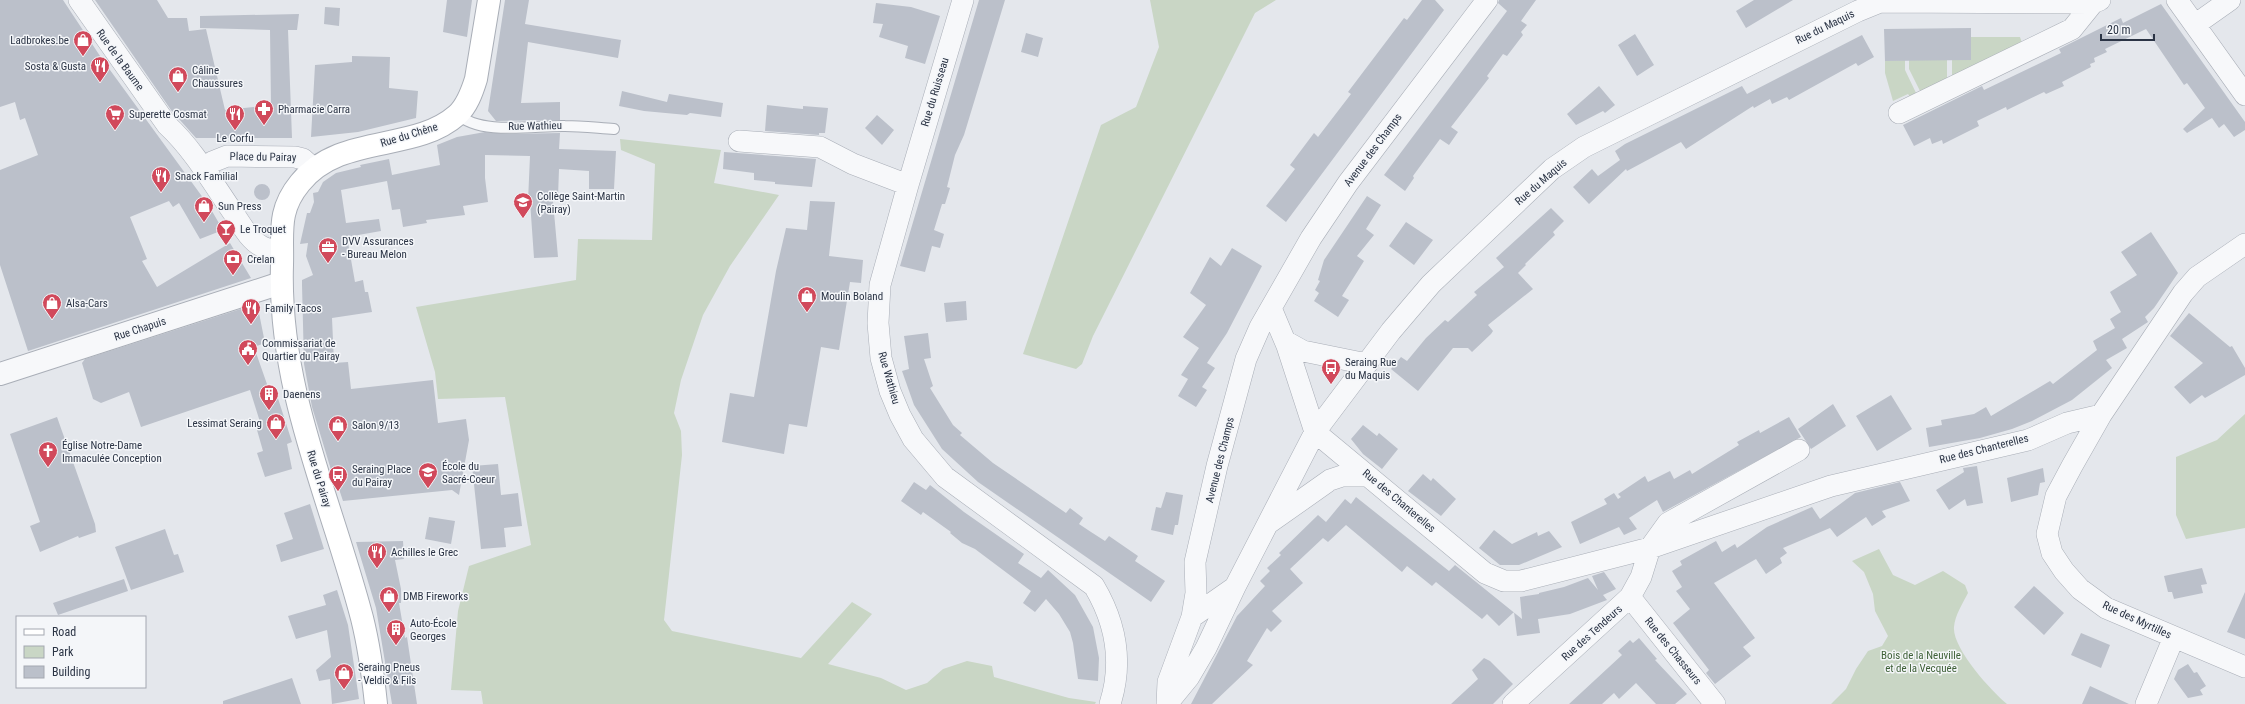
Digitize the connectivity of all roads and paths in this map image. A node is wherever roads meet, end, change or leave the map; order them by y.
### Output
1 (79, 0) edge
2 (489, 0) edge
3 (963, 0) edge
4 (1487, 0) edge
5 (2177, 0) edge
6 (2230, 0) edge
7 (2236, 0) edge
8 (1883, 1) edge
9 (2097, 2) edge
10 (2245, 9) edge
11 (2196, 24) junction
12 (2245, 95) edge
13 (1899, 113) dead end
14 (458, 114) junction
15 (614, 129) dead end
16 (739, 141) dead end
17 (313, 168) junction
18 (207, 174) junction
19 (908, 185) junction
20 (2245, 244) edge
21 (282, 250) junction
22 (281, 283) junction
23 (1271, 308) junction
24 (1285, 340) junction
25 (1367, 364) junction
26 (0, 374) edge
27 (2101, 415) junction
28 (1315, 432) junction
29 (1798, 450) dead end
30 (1368, 476) junction
31 (1268, 523) junction
32 (1650, 548) junction
33 (1196, 582) junction
34 (1235, 587) junction
35 (1630, 597) junction
36 (1192, 617) junction
37 (2174, 637) junction
38 (2245, 667) edge
39 (376, 704) edge
40 (1110, 704) edge
41 (1167, 704) edge
42 (1513, 704) edge
43 (1715, 704) edge
44 (2146, 704) edge

1 - 18 street, Rue de la Baume
2 - 14 main road, Rue du Chêne
3 - 19 street, Rue du Ruisseau
4 - 23 street, Avenue des Champs
5 - 11 street
6 - 11 street
7 - 10 street
8 - 9 street, Rue du Maquis
8 - 25 street, Rue du Maquis
9 - 13 street, Rue du Maquis
11 - 12 street
14 - 15 lane, Rue Wathieu
14 - 17 main road, Rue du Chêne
16 - 19 street
17 - 18 street, Place du Pairay
17 - 21 main road, Place du Pairay
18 - 21 street
19 - 40 street, Rue Wathieu
20 - 27 street
21 - 22 main road, Rue du Pairay
22 - 26 street, Rue Chapuis
22 - 39 main road, Rue du Pairay
23 - 24 street
23 - 33 street, Avenue des Champs
24 - 25 street
24 - 28 street
25 - 28 street, Rue du Maquis
27 - 32 street, Rue des Chanterelles
27 - 37 street, Rue des Myrtilles
28 - 30 street, Rue des Chanterelles
28 - 31 street
29 - 32 street
30 - 31 street
30 - 32 street, Rue des Chanterelles
31 - 34 street
32 - 35 street, Rue des Tendeurs
33 - 34 street
33 - 36 street, Avenue des Champs
34 - 36 street
34 - 41 street
35 - 42 street, Rue des Tendeurs
35 - 43 street, Rue des Chasseurs
36 - 41 street
37 - 38 street, Rue des Myrtilles
37 - 44 street

